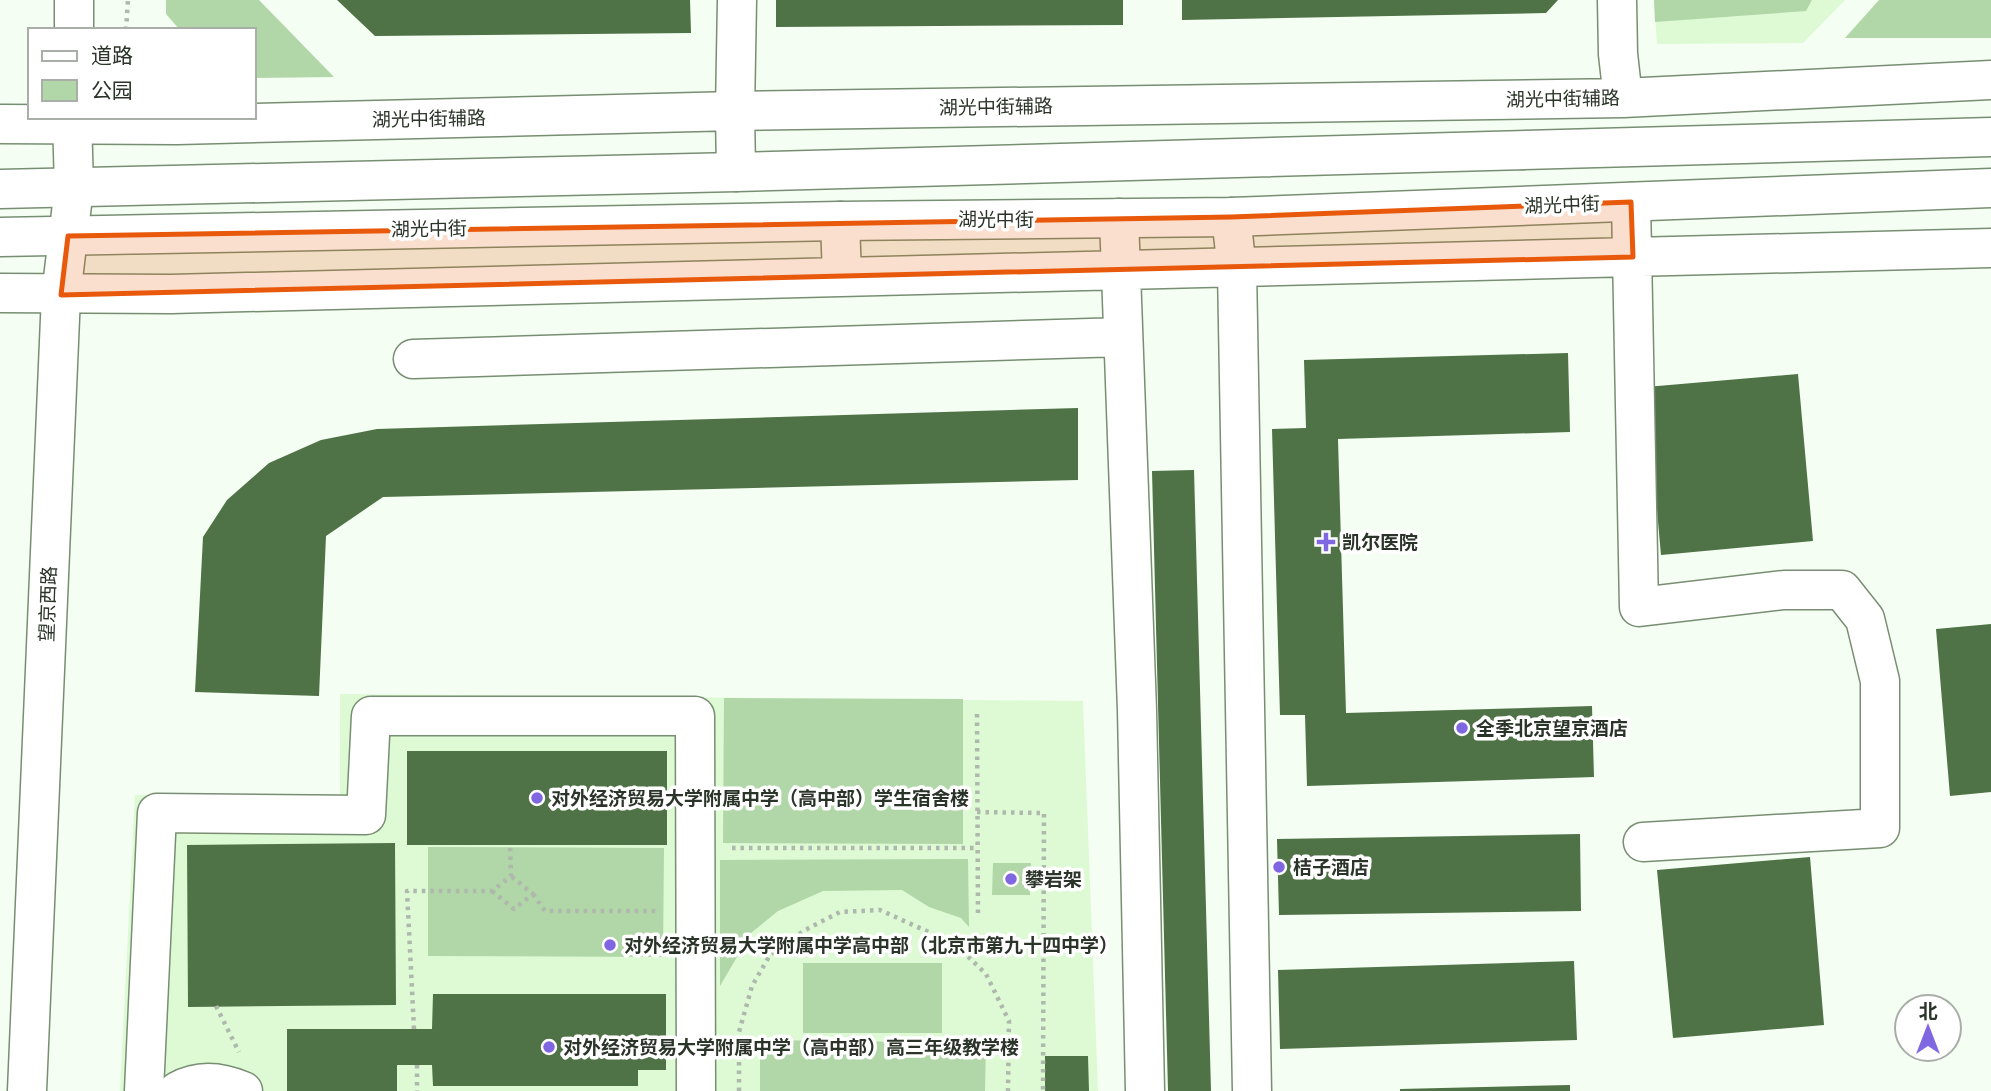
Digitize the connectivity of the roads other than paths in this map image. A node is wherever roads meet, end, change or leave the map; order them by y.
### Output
1 (74, 0) edge
2 (737, 0) edge
3 (1617, 0) edge
4 (74, 28) edge
5 (1991, 80) edge
6 (1623, 98) junction
7 (735, 111) junction
8 (72, 121) edge
9 (0, 124) edge
10 (1991, 137) edge
11 (736, 172) junction
12 (74, 188) junction
13 (1991, 188) edge
14 (0, 189) edge
15 (1631, 202) junction
16 (1231, 217) junction
17 (1119, 218) junction
18 (840, 220) junction
19 (68, 236) junction
20 (0, 237) edge
21 (1991, 248) edge
22 (1633, 257) junction
23 (1237, 268) junction
24 (1119, 271) junction
25 (842, 277) junction
26 (0, 293) edge
27 (61, 295) junction
28 (1122, 337) junction
29 (413, 359) dead end
30 (1643, 842) dead end
31 (27, 1091) edge
32 (144, 1091) edge
33 (178, 1091) edge
34 (243, 1091) edge
35 (696, 1091) edge
36 (1145, 1091) edge
37 (1252, 1091) edge

1 - 4 street
2 - 7 street
3 - 6 street
5 - 6 street, 湖光中街辅路
6 - 7 street, 湖光中街辅路
7 - 8 street, 湖光中街辅路
7 - 11 street
8 - 9 street, 湖光中街辅路
8 - 12 street, 望京西路
10 - 11 street
11 - 12 street
12 - 14 street
12 - 19 street, 望京西路
13 - 15 street, 湖光中街
15 - 16 street, 湖光中街
15 - 22 street
16 - 17 street, 湖光中街
16 - 23 street
17 - 18 street, 湖光中街
17 - 24 street
18 - 19 street, 湖光中街
18 - 25 street
19 - 20 street, 湖光中街
19 - 27 street, 望京西路
21 - 22 street
22 - 23 street
22 - 30 street
23 - 24 street
23 - 37 street
24 - 25 street
24 - 28 street
25 - 27 street
26 - 27 street
27 - 31 street, 望京西路
28 - 29 street
28 - 36 street
32 - 35 street
33 - 34 street

